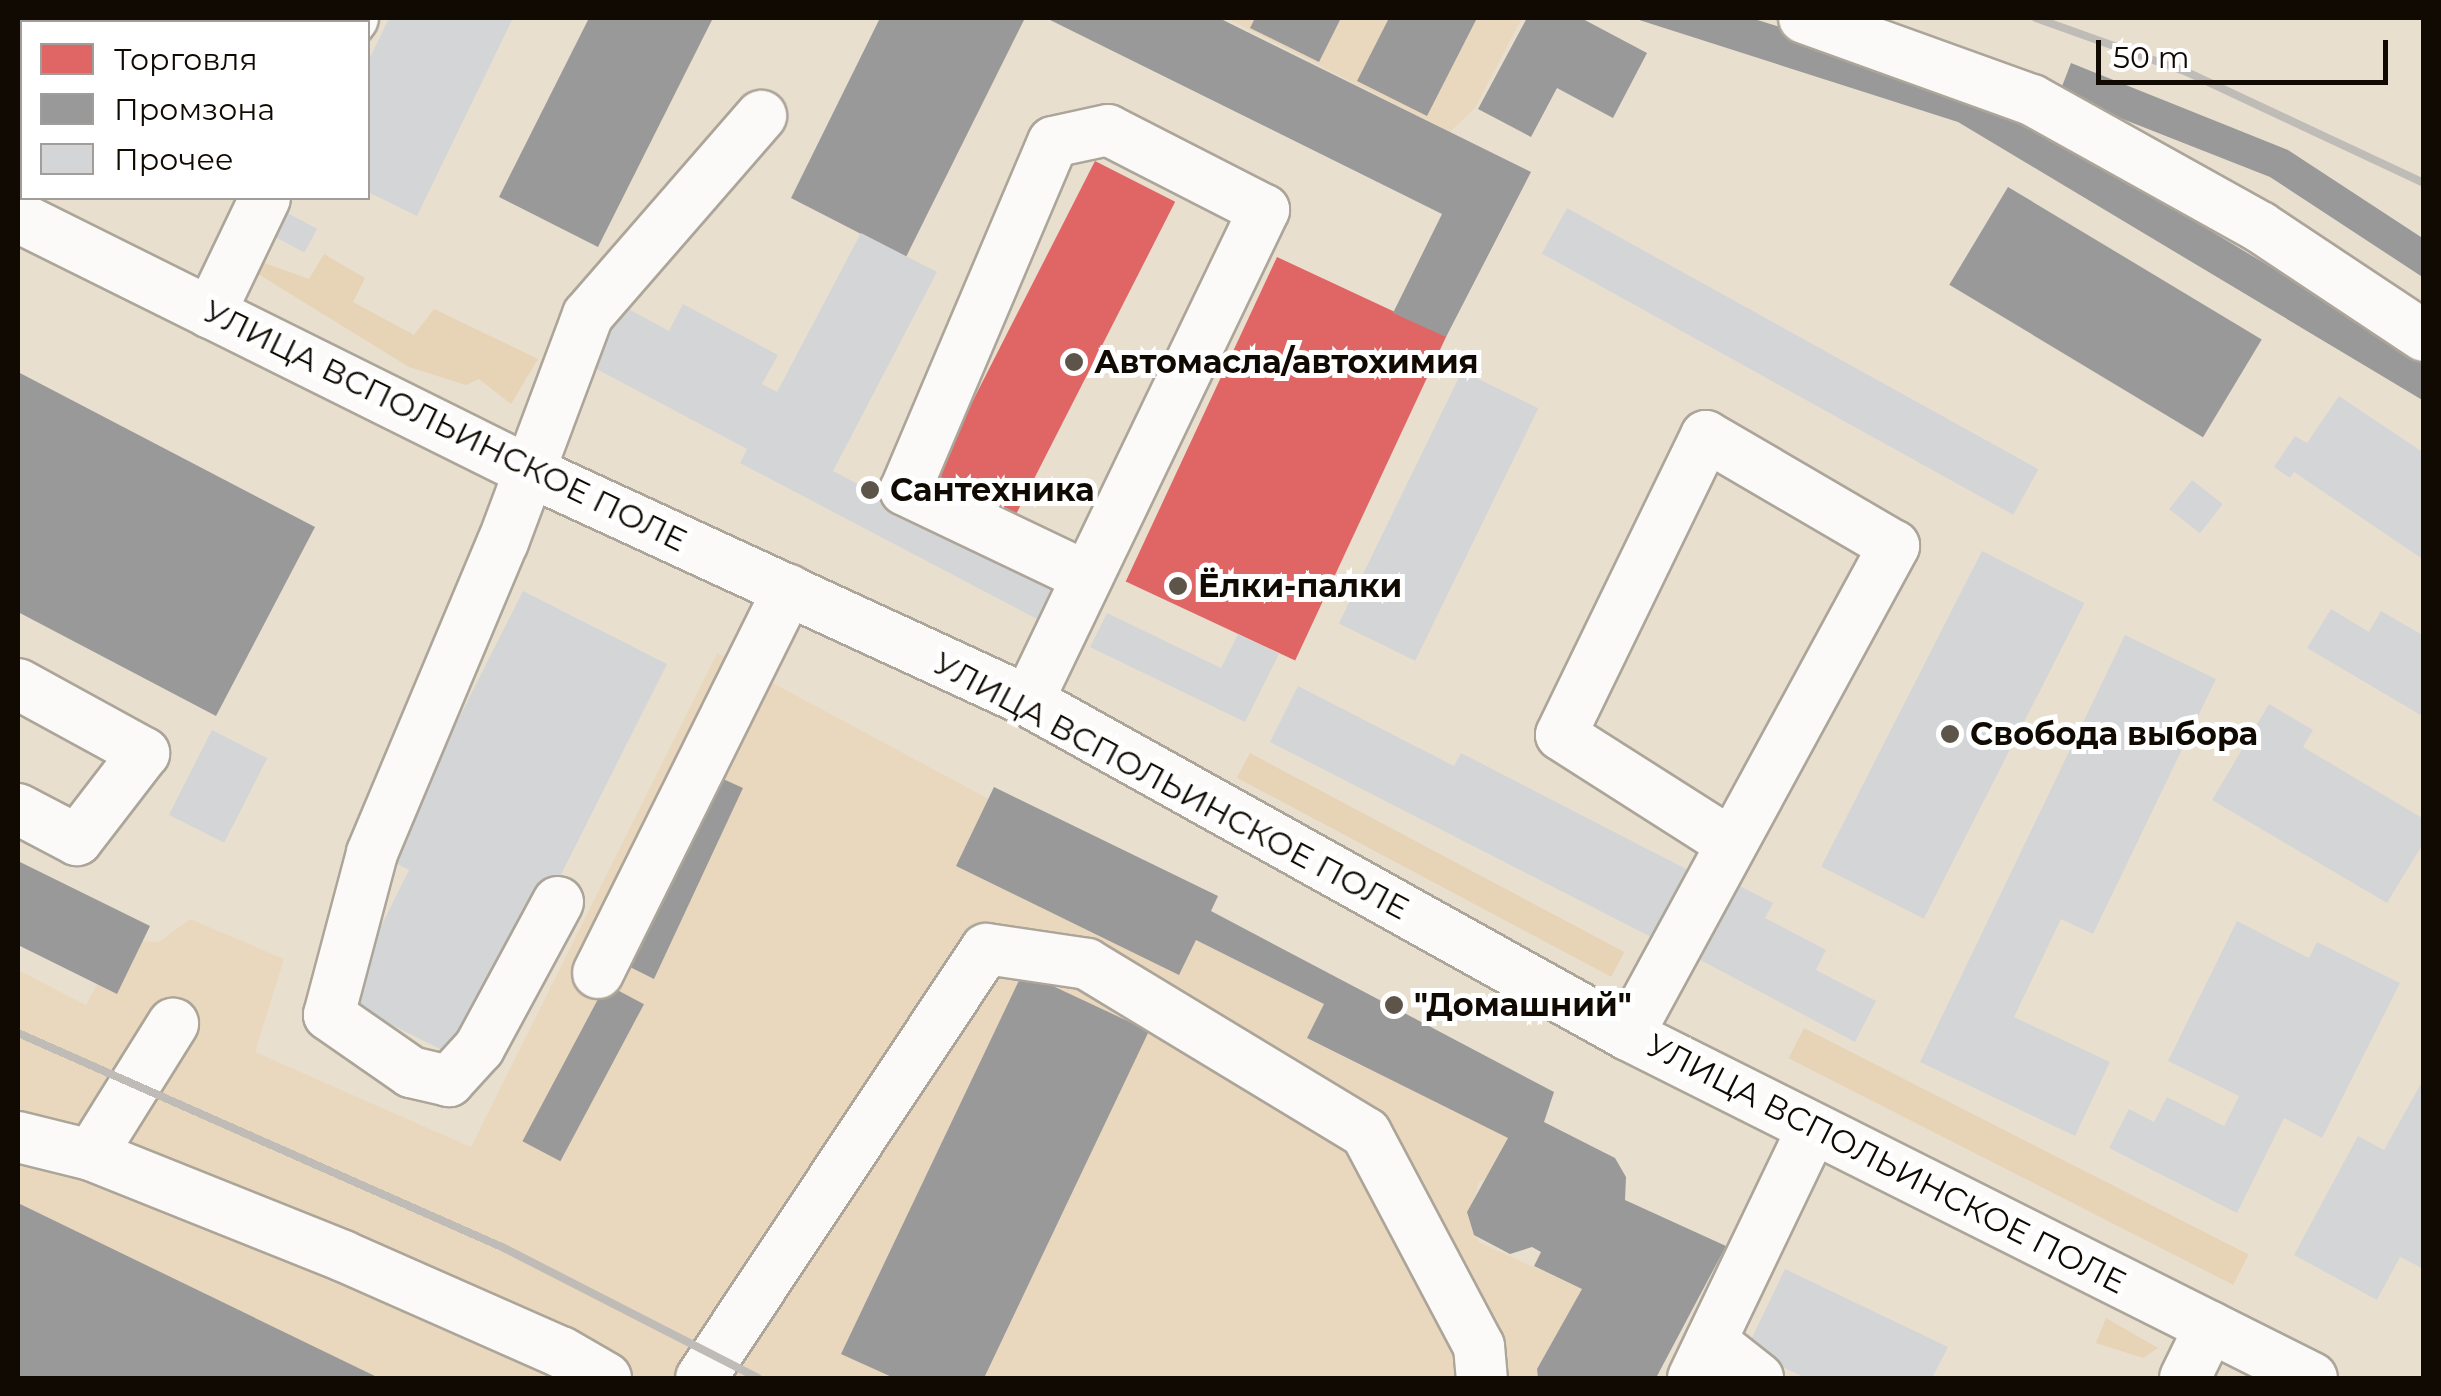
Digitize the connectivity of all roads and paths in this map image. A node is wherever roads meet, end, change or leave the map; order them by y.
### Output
1 (1804, 18) edge
2 (761, 116) dead end
3 (264, 200) edge
4 (18, 217) edge
5 (210, 313) junction
6 (2424, 336) edge
7 (530, 471) junction
8 (1087, 577) junction
9 (788, 590) junction
10 (18, 684) edge
11 (1028, 701) junction
12 (18, 809) edge
13 (1729, 842) junction
14 (558, 902) dead end
15 (598, 974) dead end
16 (173, 1024) dead end
17 (1628, 1034) junction
18 (1813, 1128) junction
19 (18, 1137) edge
20 (90, 1156) junction
21 (2210, 1327) junction
22 (1702, 1360) edge
23 (606, 1378) edge
24 (701, 1378) edge
25 (1482, 1378) edge
26 (1758, 1378) edge
27 (2186, 1378) edge
28 (2312, 1378) edge

1 - 6 street
2 - 7 street
3 - 5 street
4 - 5 street, УЛИЦА ВСПОЛЬИНСКОЕ ПОЛЕ
5 - 7 street, УЛИЦА ВСПОЛЬИНСКОЕ ПОЛЕ
7 - 9 street, УЛИЦА ВСПОЛЬИНСКОЕ ПОЛЕ
7 - 14 street
8 - 8 street
8 - 11 street
9 - 11 street, УЛИЦА ВСПОЛЬИНСКОЕ ПОЛЕ
9 - 15 street
10 - 12 street
11 - 17 street, УЛИЦА ВСПОЛЬИНСКОЕ ПОЛЕ
13 - 13 street
13 - 17 street
16 - 20 street
17 - 18 street, УЛИЦА ВСПОЛЬИНСКОЕ ПОЛЕ
18 - 21 street, УЛИЦА ВСПОЛЬИНСКОЕ ПОЛЕ
18 - 22 street
19 - 20 street
20 - 23 street
21 - 27 street
21 - 28 street, УЛИЦА ВСПОЛЬИНСКОЕ ПОЛЕ
22 - 26 street
24 - 25 street

